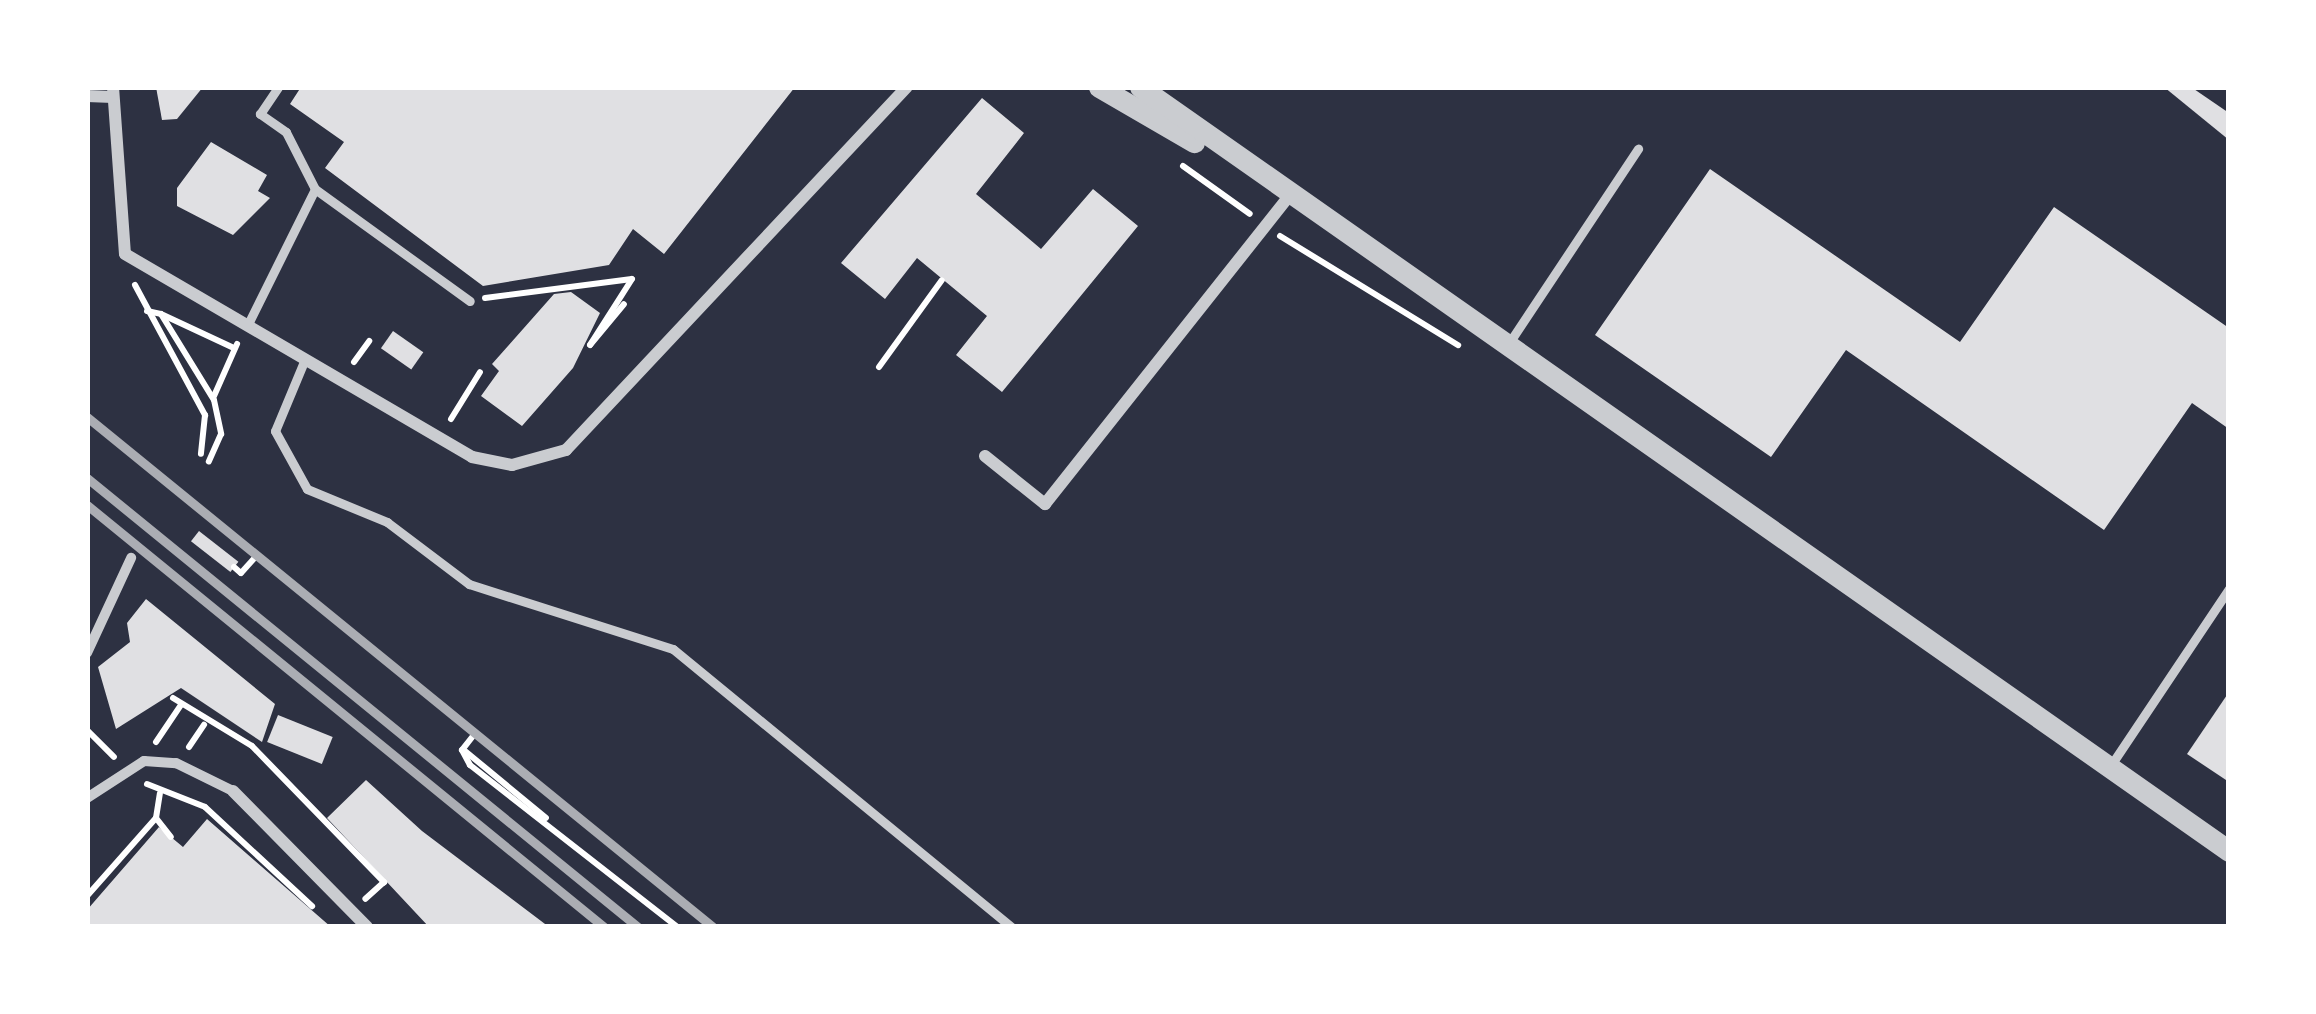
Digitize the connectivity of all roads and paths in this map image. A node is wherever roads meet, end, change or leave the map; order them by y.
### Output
1 (278, 87) edge
2 (907, 87) edge
3 (1099, 87) edge
4 (1140, 87) edge
5 (113, 92) edge
6 (87, 96) edge
7 (1638, 149) dead end
8 (1170, 156) dead end
9 (1248, 169) junction
10 (315, 190) junction
11 (1287, 200) junction
12 (1267, 226) junction
13 (942, 280) dead end
14 (137, 290) dead end
15 (470, 301) joint
16 (624, 304) dead end
17 (147, 311) junction
18 (160, 314) junction
19 (247, 326) junction
20 (369, 341) dead end
21 (1503, 350) junction
22 (359, 355) dead end
23 (305, 358) junction
24 (1477, 358) dead end
25 (879, 368) dead end
26 (481, 372) dead end
27 (214, 400) junction
28 (450, 420) dead end
29 (201, 454) dead end
30 (985, 456) dead end
31 (209, 460) dead end
32 (256, 555) dead end
33 (131, 558) dead end
34 (235, 567) dead end
35 (2229, 589) edge
36 (87, 653) edge
37 (173, 698) dead end
38 (181, 705) junction
39 (204, 725) junction
40 (163, 729) dead end
41 (87, 730) edge
42 (473, 736) dead end
43 (186, 751) dead end
44 (122, 766) junction
45 (2108, 770) junction
46 (233, 791) joint
47 (87, 798) edge
48 (156, 818) junction
49 (171, 837) dead end
50 (2229, 851) edge
51 (87, 896) edge
52 (351, 911) junction
53 (318, 912) dead end
54 (367, 927) edge
55 (677, 927) edge
56 (1011, 927) edge

1 - 10 lane
2 - 23 street
3 - 9 street
4 - 9 street
5 - 6 street
5 - 19 street
7 - 21 lane
8 - 12 path
9 - 11 street
10 - 15 lane
10 - 19 lane
11 - 12 street
11 - 21 street
12 - 24 path
12 - 30 street
13 - 25 path
14 - 17 path
15 - 16 path
17 - 18 path
17 - 29 path
18 - 27 path
18 - 27 path
19 - 23 street
20 - 22 path
21 - 45 street
23 - 56 lane
26 - 28 path
27 - 31 path
32 - 34 path
33 - 36 street
35 - 45 lane
37 - 38 path
38 - 39 path
38 - 40 path
39 - 43 path
39 - 52 path
41 - 44 path
42 - 55 path
44 - 46 street
44 - 47 street
45 - 50 street
46 - 52 street
48 - 49 path
48 - 51 path
48 - 53 path
52 - 54 street

